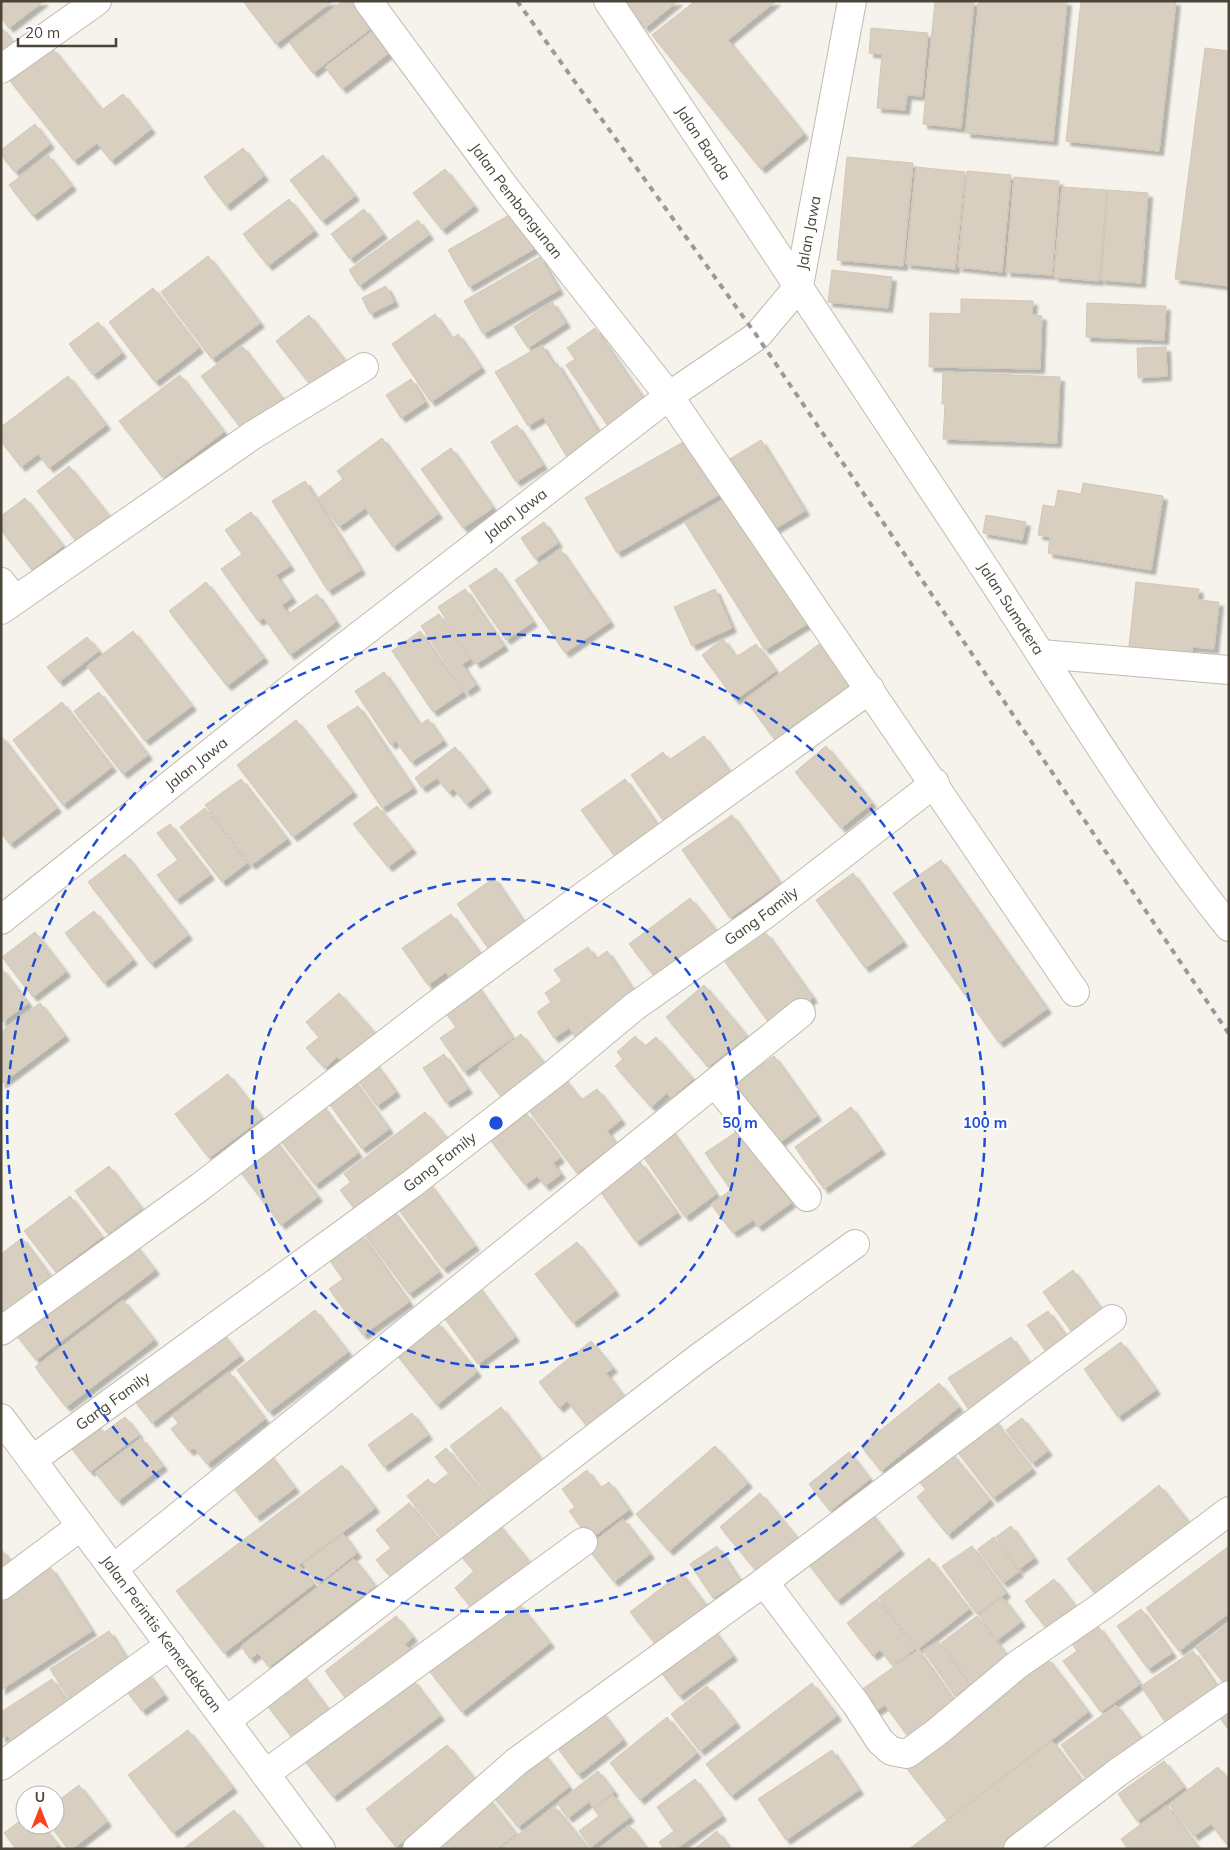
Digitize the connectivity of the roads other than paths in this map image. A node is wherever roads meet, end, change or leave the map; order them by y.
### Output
1 (97, 1) edge
2 (368, 1) edge
3 (608, 1) edge
4 (852, 1) edge
5 (1, 69) edge
6 (800, 286) junction
7 (364, 367) dead end
8 (669, 396) junction
9 (6, 597) edge
10 (1041, 654) junction
11 (1229, 670) edge
12 (870, 690) junction
13 (935, 783) junction
14 (1216, 894) edge
15 (1, 920) edge
16 (1229, 927) edge
17 (1075, 992) dead end
18 (800, 1013) dead end
19 (715, 1082) junction
20 (807, 1197) dead end
21 (855, 1244) dead end
22 (1112, 1319) dead end
23 (1, 1331) edge
24 (1, 1418) edge
25 (32, 1460) junction
26 (1229, 1511) edge
27 (81, 1526) junction
28 (583, 1542) dead end
29 (113, 1569) junction
30 (764, 1582) junction
31 (1, 1586) edge
32 (170, 1645) junction
33 (1229, 1695) edge
34 (226, 1720) junction
35 (1, 1766) edge
36 (266, 1774) junction
37 (321, 1849) edge
38 (417, 1849) edge
39 (1018, 1849) edge

1 - 5 street
2 - 8 street, Jalan Pembangunan
3 - 6 street, Jalan Banda
4 - 6 street, Jalan Jawa
6 - 8 street, Jalan Jawa
6 - 10 street, Jalan Sumatera
7 - 9 street
8 - 12 street, Jalan Pembangunan
8 - 15 street, Jalan Jawa
10 - 11 street
10 - 14 street, Jalan Sumatera
12 - 13 street, Jalan Pembangunan
12 - 23 street
13 - 17 street, Jalan Pembangunan
13 - 25 street, Gang Family
14 - 16 street, Jalan Sumatera
18 - 19 street
19 - 20 street
19 - 29 street
21 - 34 street
22 - 30 street
24 - 25 street, Jalan Perintis Kemerdekaan
25 - 27 street, Jalan Perintis Kemerdekaan
26 - 30 street
27 - 29 street, Jalan Perintis Kemerdekaan
27 - 31 street
28 - 36 street
29 - 32 street, Jalan Perintis Kemerdekaan
30 - 38 street
32 - 34 street, Jalan Perintis Kemerdekaan
32 - 35 street
33 - 39 street
34 - 36 street, Jalan Perintis Kemerdekaan
36 - 37 street, Jalan Perintis Kemerdekaan

